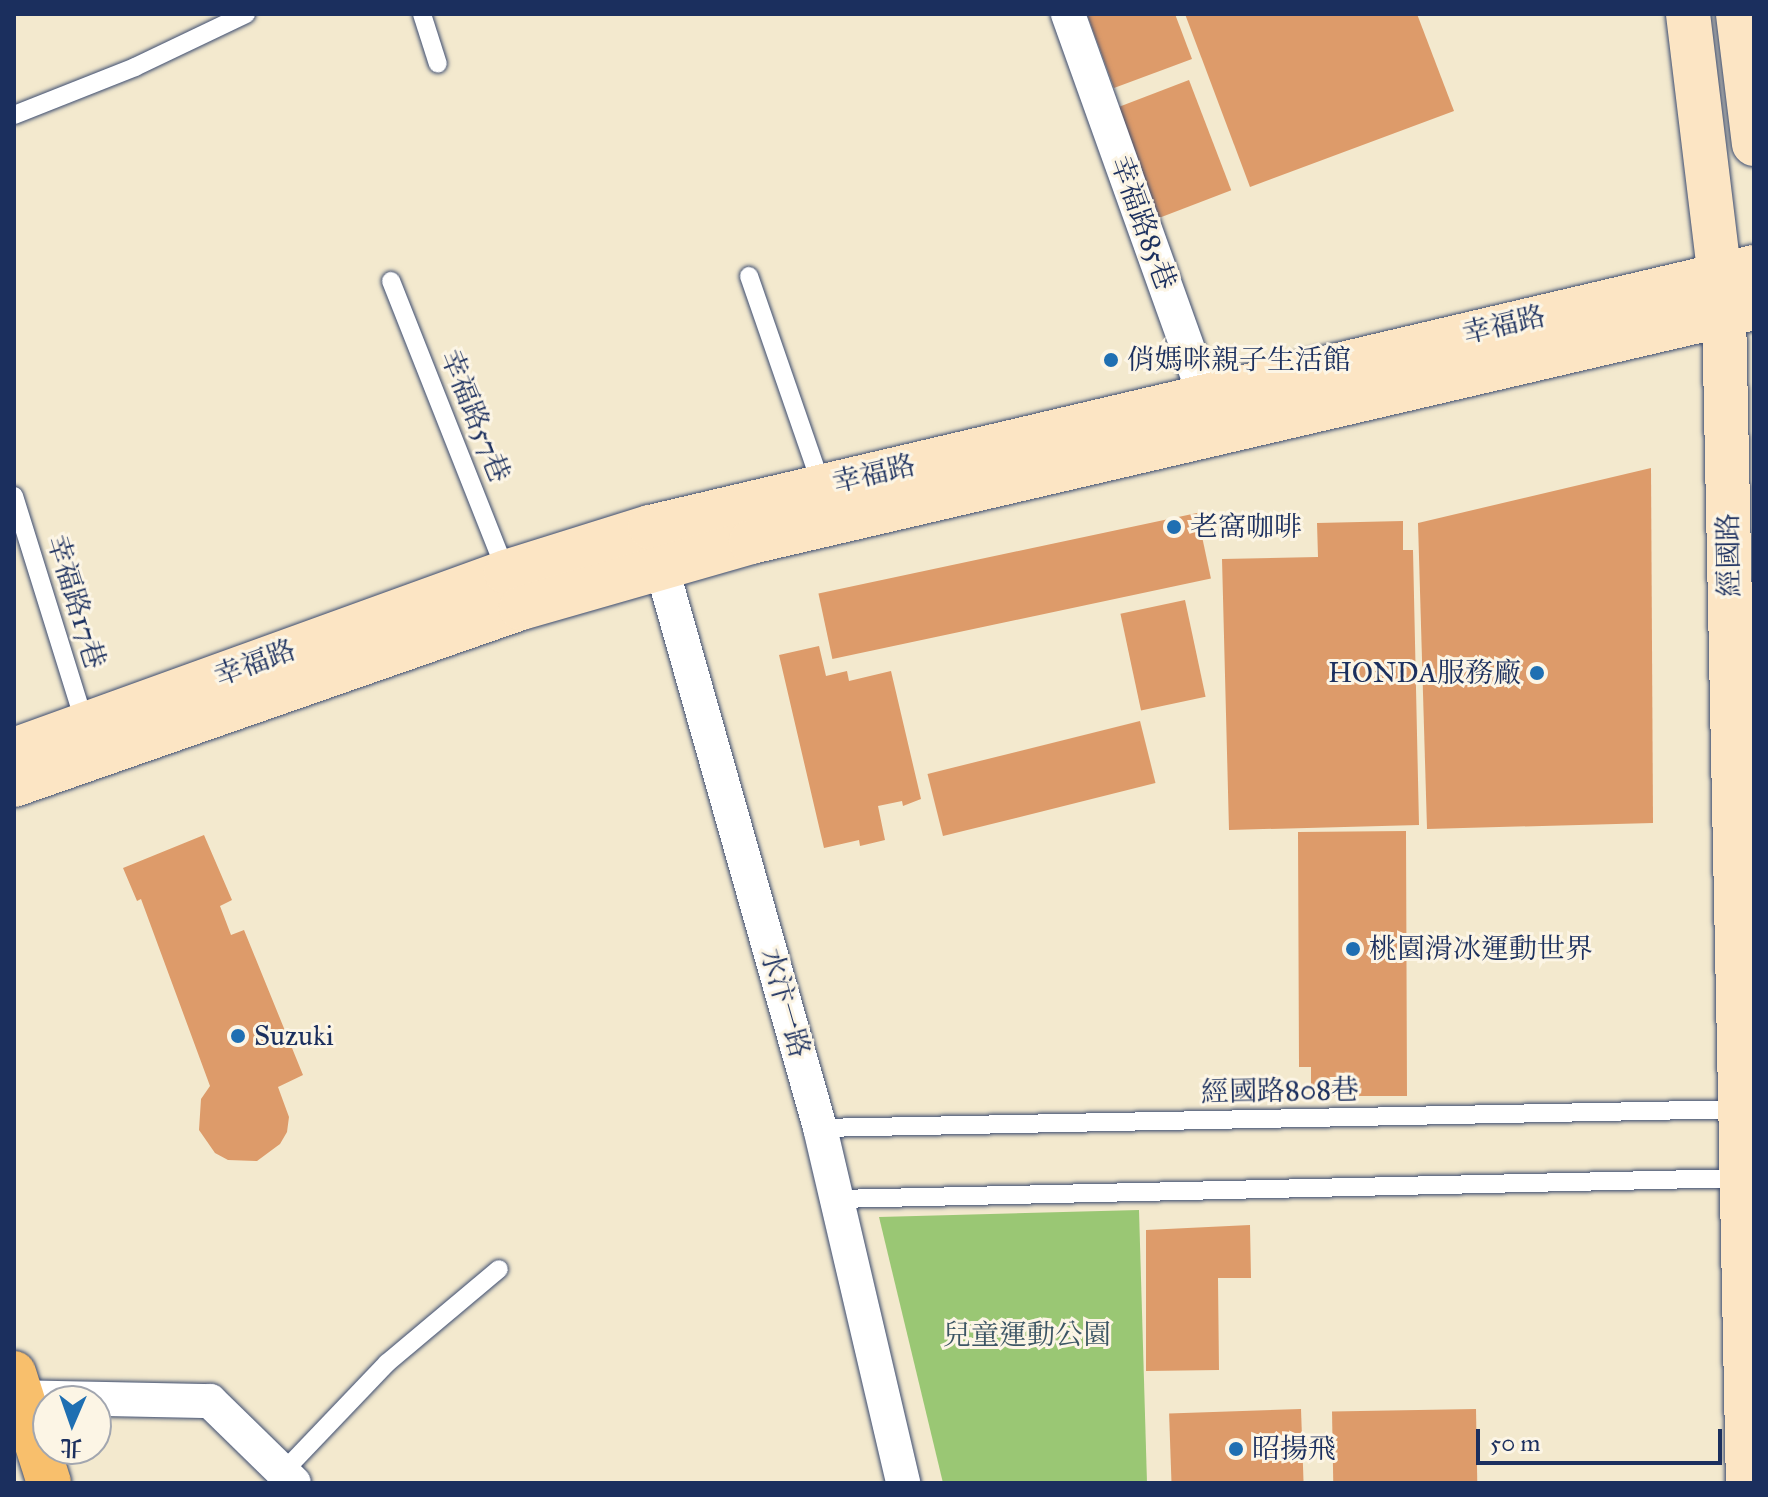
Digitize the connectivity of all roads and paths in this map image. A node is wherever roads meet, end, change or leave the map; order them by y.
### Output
1 (246, 14) edge
2 (422, 14) edge
3 (1068, 14) edge
4 (1688, 14) edge
5 (1738, 14) edge
6 (438, 64) dead end
7 (14, 115) edge
8 (1754, 144) edge
9 (749, 276) dead end
10 (391, 281) dead end
11 (1738, 290) edge
12 (1211, 414) junction
13 (822, 487) junction
14 (14, 496) edge
15 (656, 548) junction
16 (506, 572) junction
17 (85, 724) junction
18 (14, 750) edge
19 (14, 785) edge
20 (1741, 1109) junction
21 (820, 1128) junction
22 (1743, 1178) junction
23 (837, 1199) junction
24 (499, 1269) dead end
25 (19, 1406) edge
26 (288, 1478) edge
27 (49, 1483) edge
28 (903, 1483) edge
29 (1748, 1483) edge

1 - 7 lane
2 - 6 lane
3 - 12 street, 幸福路85巷
4 - 11 street, 經國路
5 - 8 street
9 - 13 lane
10 - 16 lane, 幸福路57巷
11 - 12 street, 幸福路
11 - 20 street, 經國路
12 - 13 street, 幸福路
12 - 15 street, 幸福路
13 - 15 street, 幸福路
14 - 17 lane, 幸福路17巷
15 - 16 street, 幸福路
15 - 19 street, 幸福路
15 - 21 street, 水汴一路
16 - 17 street, 幸福路
17 - 18 street, 幸福路
20 - 21 lane, 經國路808巷
20 - 22 street, 經國路
21 - 23 street, 水汴一路
22 - 23 lane
22 - 29 street, 經國路
23 - 28 street, 水汴一路
24 - 26 lane
25 - 26 street
25 - 27 main road

